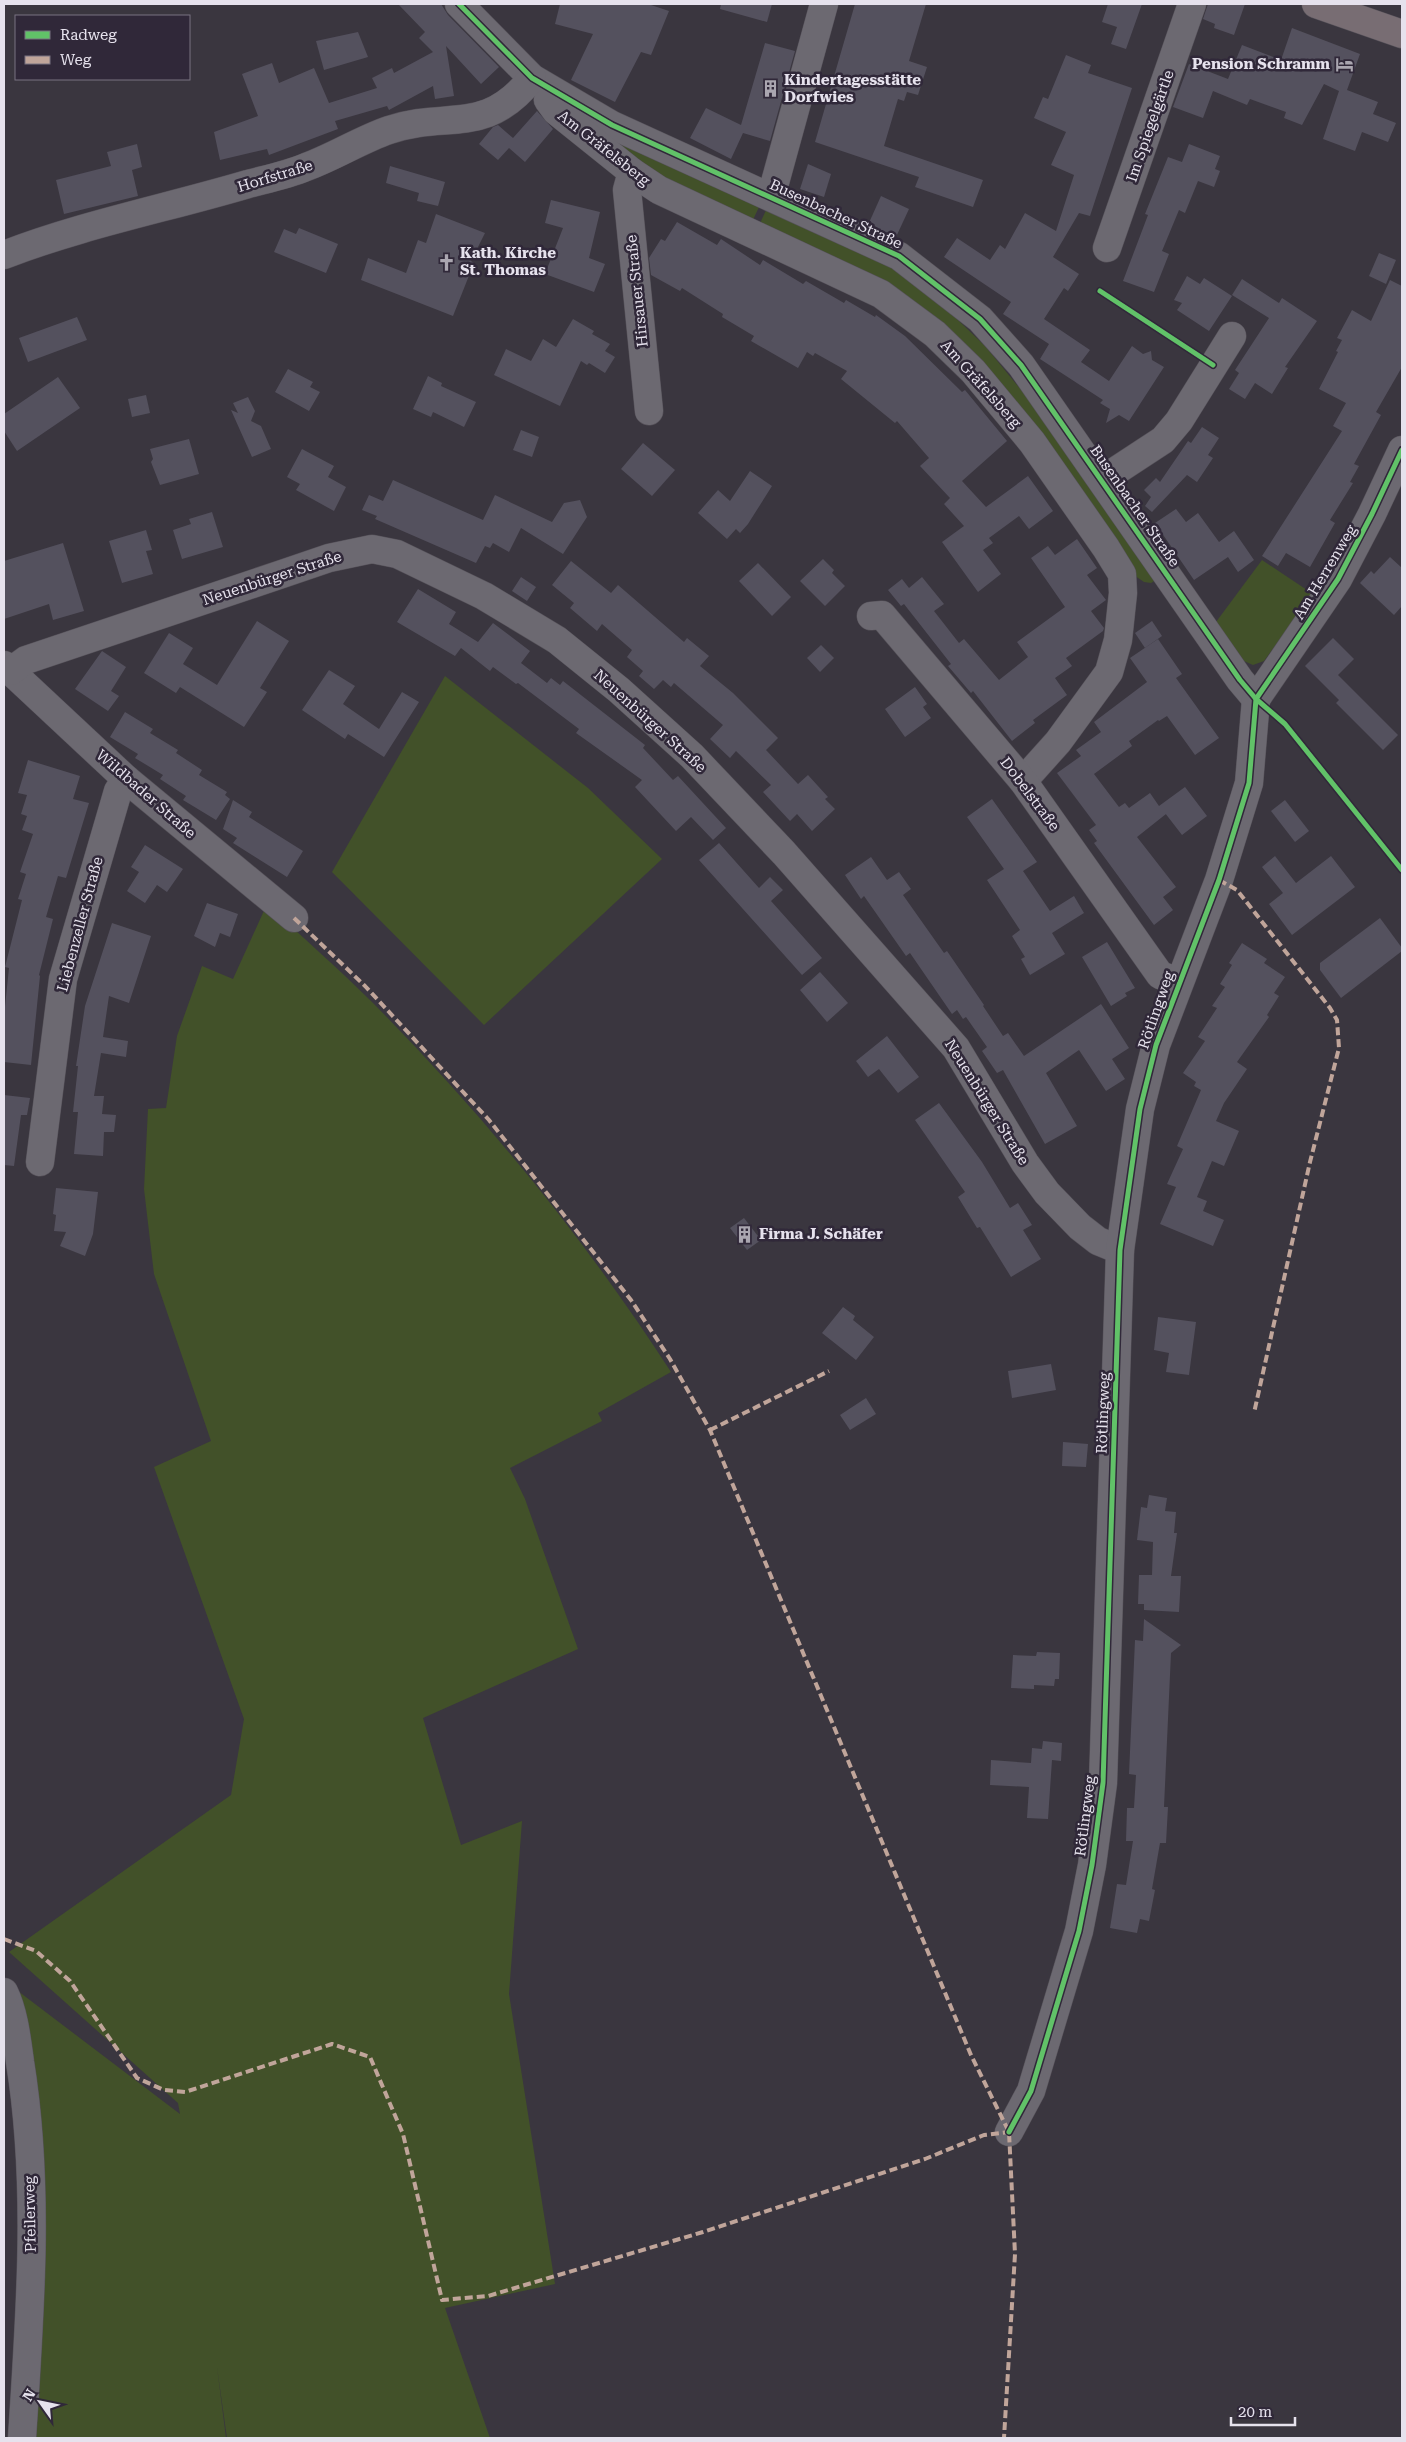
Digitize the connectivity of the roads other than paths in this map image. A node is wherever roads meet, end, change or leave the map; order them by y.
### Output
1 (459, 4) edge
2 (824, 4) edge
3 (1192, 4) edge
4 (1316, 4) edge
5 (1402, 34) edge
6 (543, 84) junction
7 (632, 172) junction
8 (771, 197) junction
9 (1107, 248) dead end
10 (4, 255) edge
11 (1232, 336) dead end
12 (649, 411) dead end
13 (1402, 450) edge
14 (1102, 480) junction
15 (871, 616) dead end
16 (7, 668) edge
17 (1256, 699) junction
18 (126, 779) junction
19 (1023, 780) junction
20 (294, 918) dead end
21 (1178, 982) junction
22 (40, 1162) dead end
23 (1120, 1250) junction
24 (4, 1992) edge
25 (1009, 2132) dead end
26 (22, 2438) edge

1 - 6 street, Busenbacher Straße
2 - 8 street
3 - 9 street, Im Spiegelgärtle
4 - 5 main road
6 - 7 street, Am Gräfelsberg
6 - 8 street, Busenbacher Straße
6 - 10 street, Horfstraße
7 - 12 street, Hirsauer Straße
7 - 19 street, Am Gräfelsberg
8 - 14 street, Busenbacher Straße
11 - 14 street
13 - 17 street, Am Herrenweg
14 - 17 street, Busenbacher Straße
15 - 19 street, Dobelstraße
16 - 18 street, Wildbader Straße
16 - 23 street, Neuenbürger Straße
17 - 21 street, Rötlingweg
18 - 20 street, Wildbader Straße
18 - 22 street, Liebenzeller Straße
19 - 21 street, Dobelstraße
21 - 23 street, Rötlingweg
23 - 25 street, Rötlingweg
24 - 26 street, Pfeilerweg

